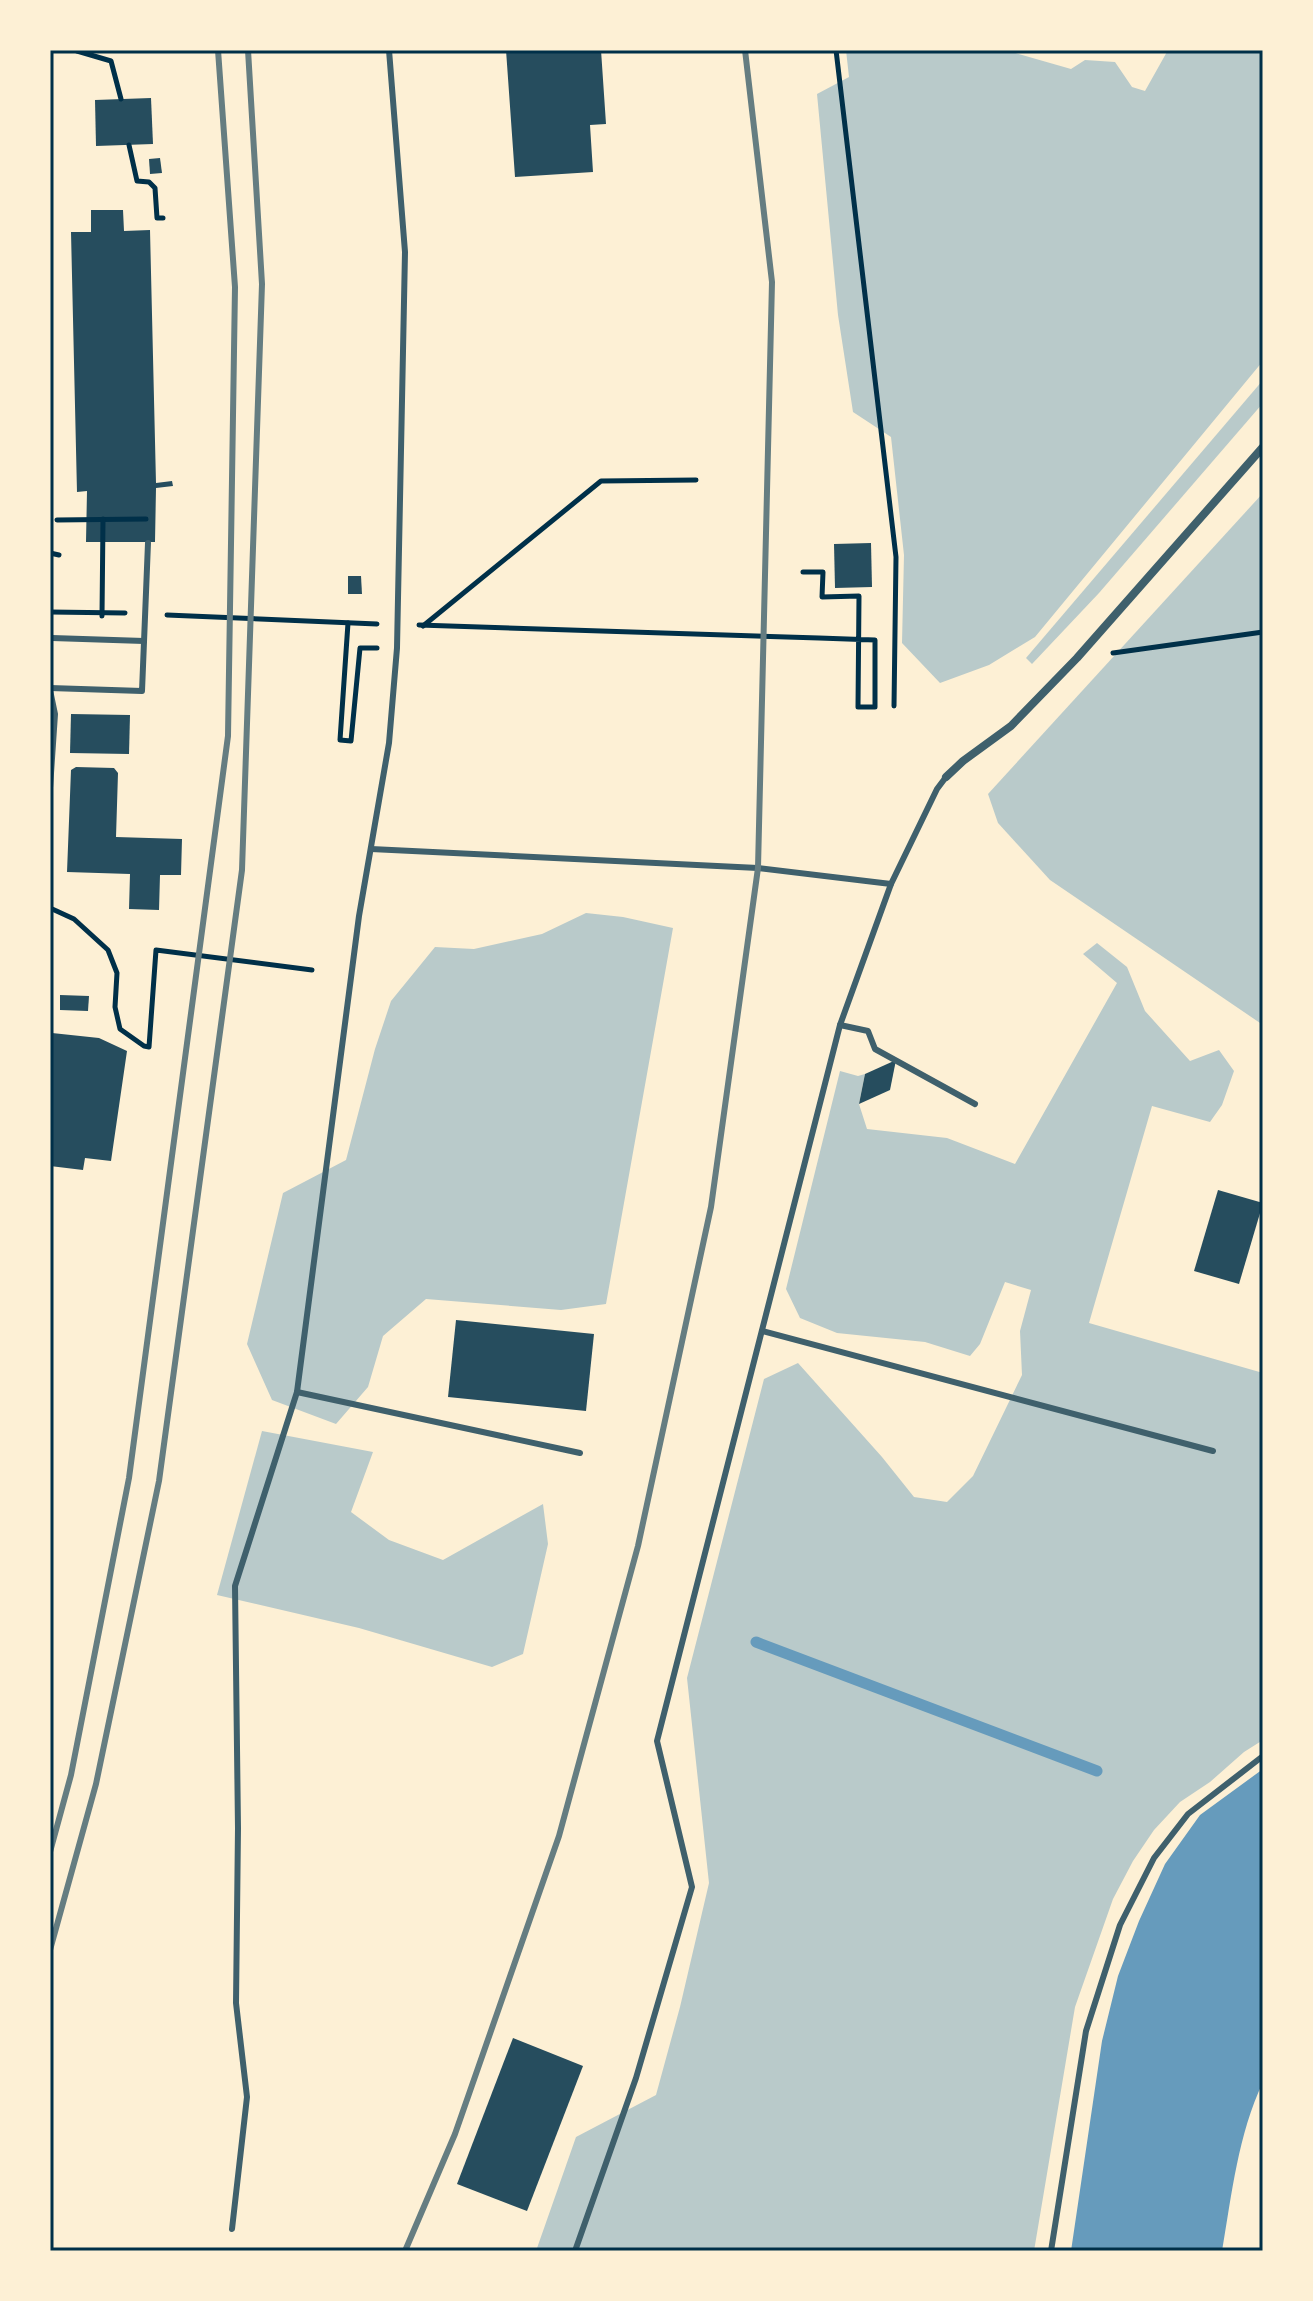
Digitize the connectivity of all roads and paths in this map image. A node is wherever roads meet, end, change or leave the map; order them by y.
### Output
1 (389, 50) edge
2 (836, 50) edge
3 (77, 51) edge
4 (121, 99) dead end
5 (129, 145) dead end
6 (163, 218) dead end
7 (1263, 447) edge
8 (696, 480) dead end
9 (103, 519) junction
10 (57, 520) dead end
11 (148, 543) joint
12 (50, 553) edge
13 (59, 555) dead end
14 (104, 562) dead end
15 (803, 572) dead end
16 (853, 588) dead end
17 (852, 596) junction
18 (50, 612) edge
19 (140, 613) dead end
20 (155, 614) dead end
21 (348, 623) junction
22 (379, 624) dead end
23 (411, 625) dead end
24 (1263, 632) edge
25 (52, 638) dead end
26 (144, 641) junction
27 (397, 648) junction
28 (1077, 658) junction
29 (50, 689) edge
30 (894, 706) dead end
31 (946, 777) joint
32 (50, 788) edge
33 (371, 849) junction
34 (891, 884) junction
35 (50, 908) edge
36 (312, 970) dead end
37 (840, 1025) junction
38 (975, 1104) dead end
39 (762, 1331) junction
40 (297, 1392) junction
41 (1213, 1451) dead end
42 (580, 1453) dead end
43 (1263, 1756) edge
44 (232, 2229) dead end
45 (575, 2251) edge
46 (1051, 2251) edge

1 - 27 lane
2 - 30 path
3 - 4 path
5 - 6 path
7 - 28 street
8 - 27 path
9 - 10 path
9 - 11 path
9 - 14 path
11 - 26 lane
12 - 13 path
15 - 17 path
16 - 17 path
17 - 23 path
18 - 19 path
20 - 21 path
21 - 22 path
21 - 27 path
24 - 28 path
25 - 26 lane
26 - 29 lane
27 - 33 lane
28 - 31 street
29 - 32 lane
31 - 34 lane
33 - 34 lane
33 - 40 lane
34 - 37 lane
35 - 36 path
37 - 38 lane
37 - 39 lane
39 - 41 lane
39 - 45 lane
40 - 42 lane
40 - 44 lane
43 - 46 lane

